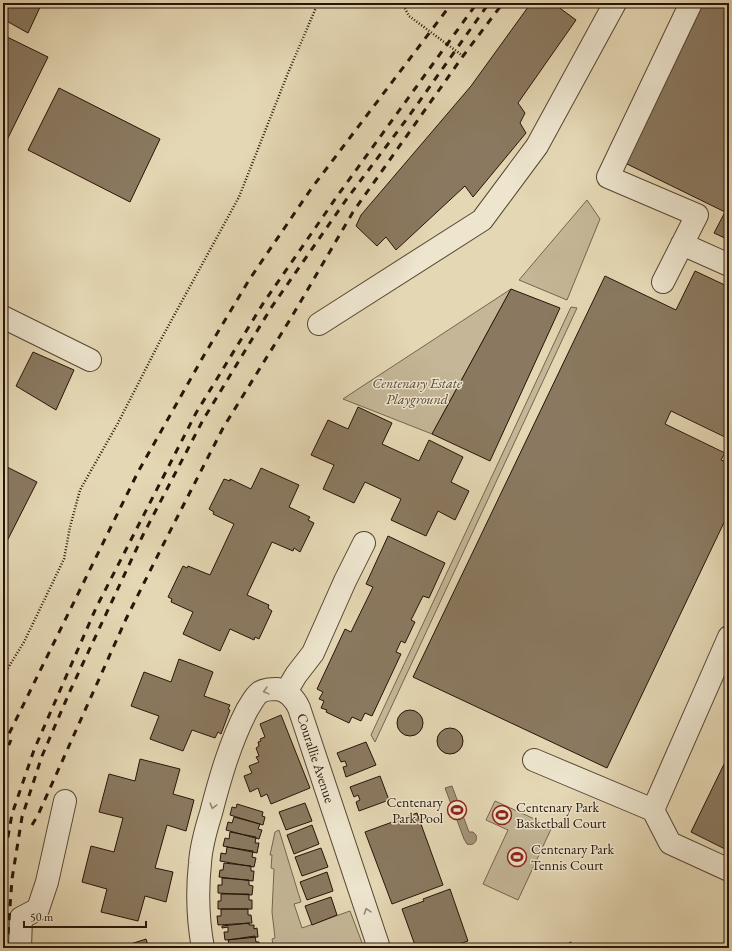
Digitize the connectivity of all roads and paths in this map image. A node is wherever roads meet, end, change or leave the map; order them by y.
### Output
1 (318, 3) edge
2 (402, 3) edge
3 (615, 3) edge
4 (692, 3) edge
5 (463, 56) dead end
6 (682, 244) junction
7 (729, 266) edge
8 (663, 282) dead end
9 (3, 317) edge
10 (319, 324) dead end
11 (90, 360) dead end
12 (364, 543) dead end
13 (729, 637) edge
14 (3, 676) edge
15 (286, 692) junction
16 (534, 760) dead end
17 (65, 801) dead end
18 (653, 810) junction
19 (729, 870) edge
20 (570, 942) dead end
21 (20, 948) edge
22 (203, 948) edge
23 (379, 948) edge
24 (573, 948) edge

1 - 14 path
2 - 5 path
3 - 10 street
4 - 6 street
6 - 7 street
6 - 8 street
9 - 11 street
12 - 15 street
13 - 18 street
15 -> 22 street
23 -> 15 street, Courallie Avenue
16 - 18 street
17 - 21 street
18 - 19 street
20 - 24 path

